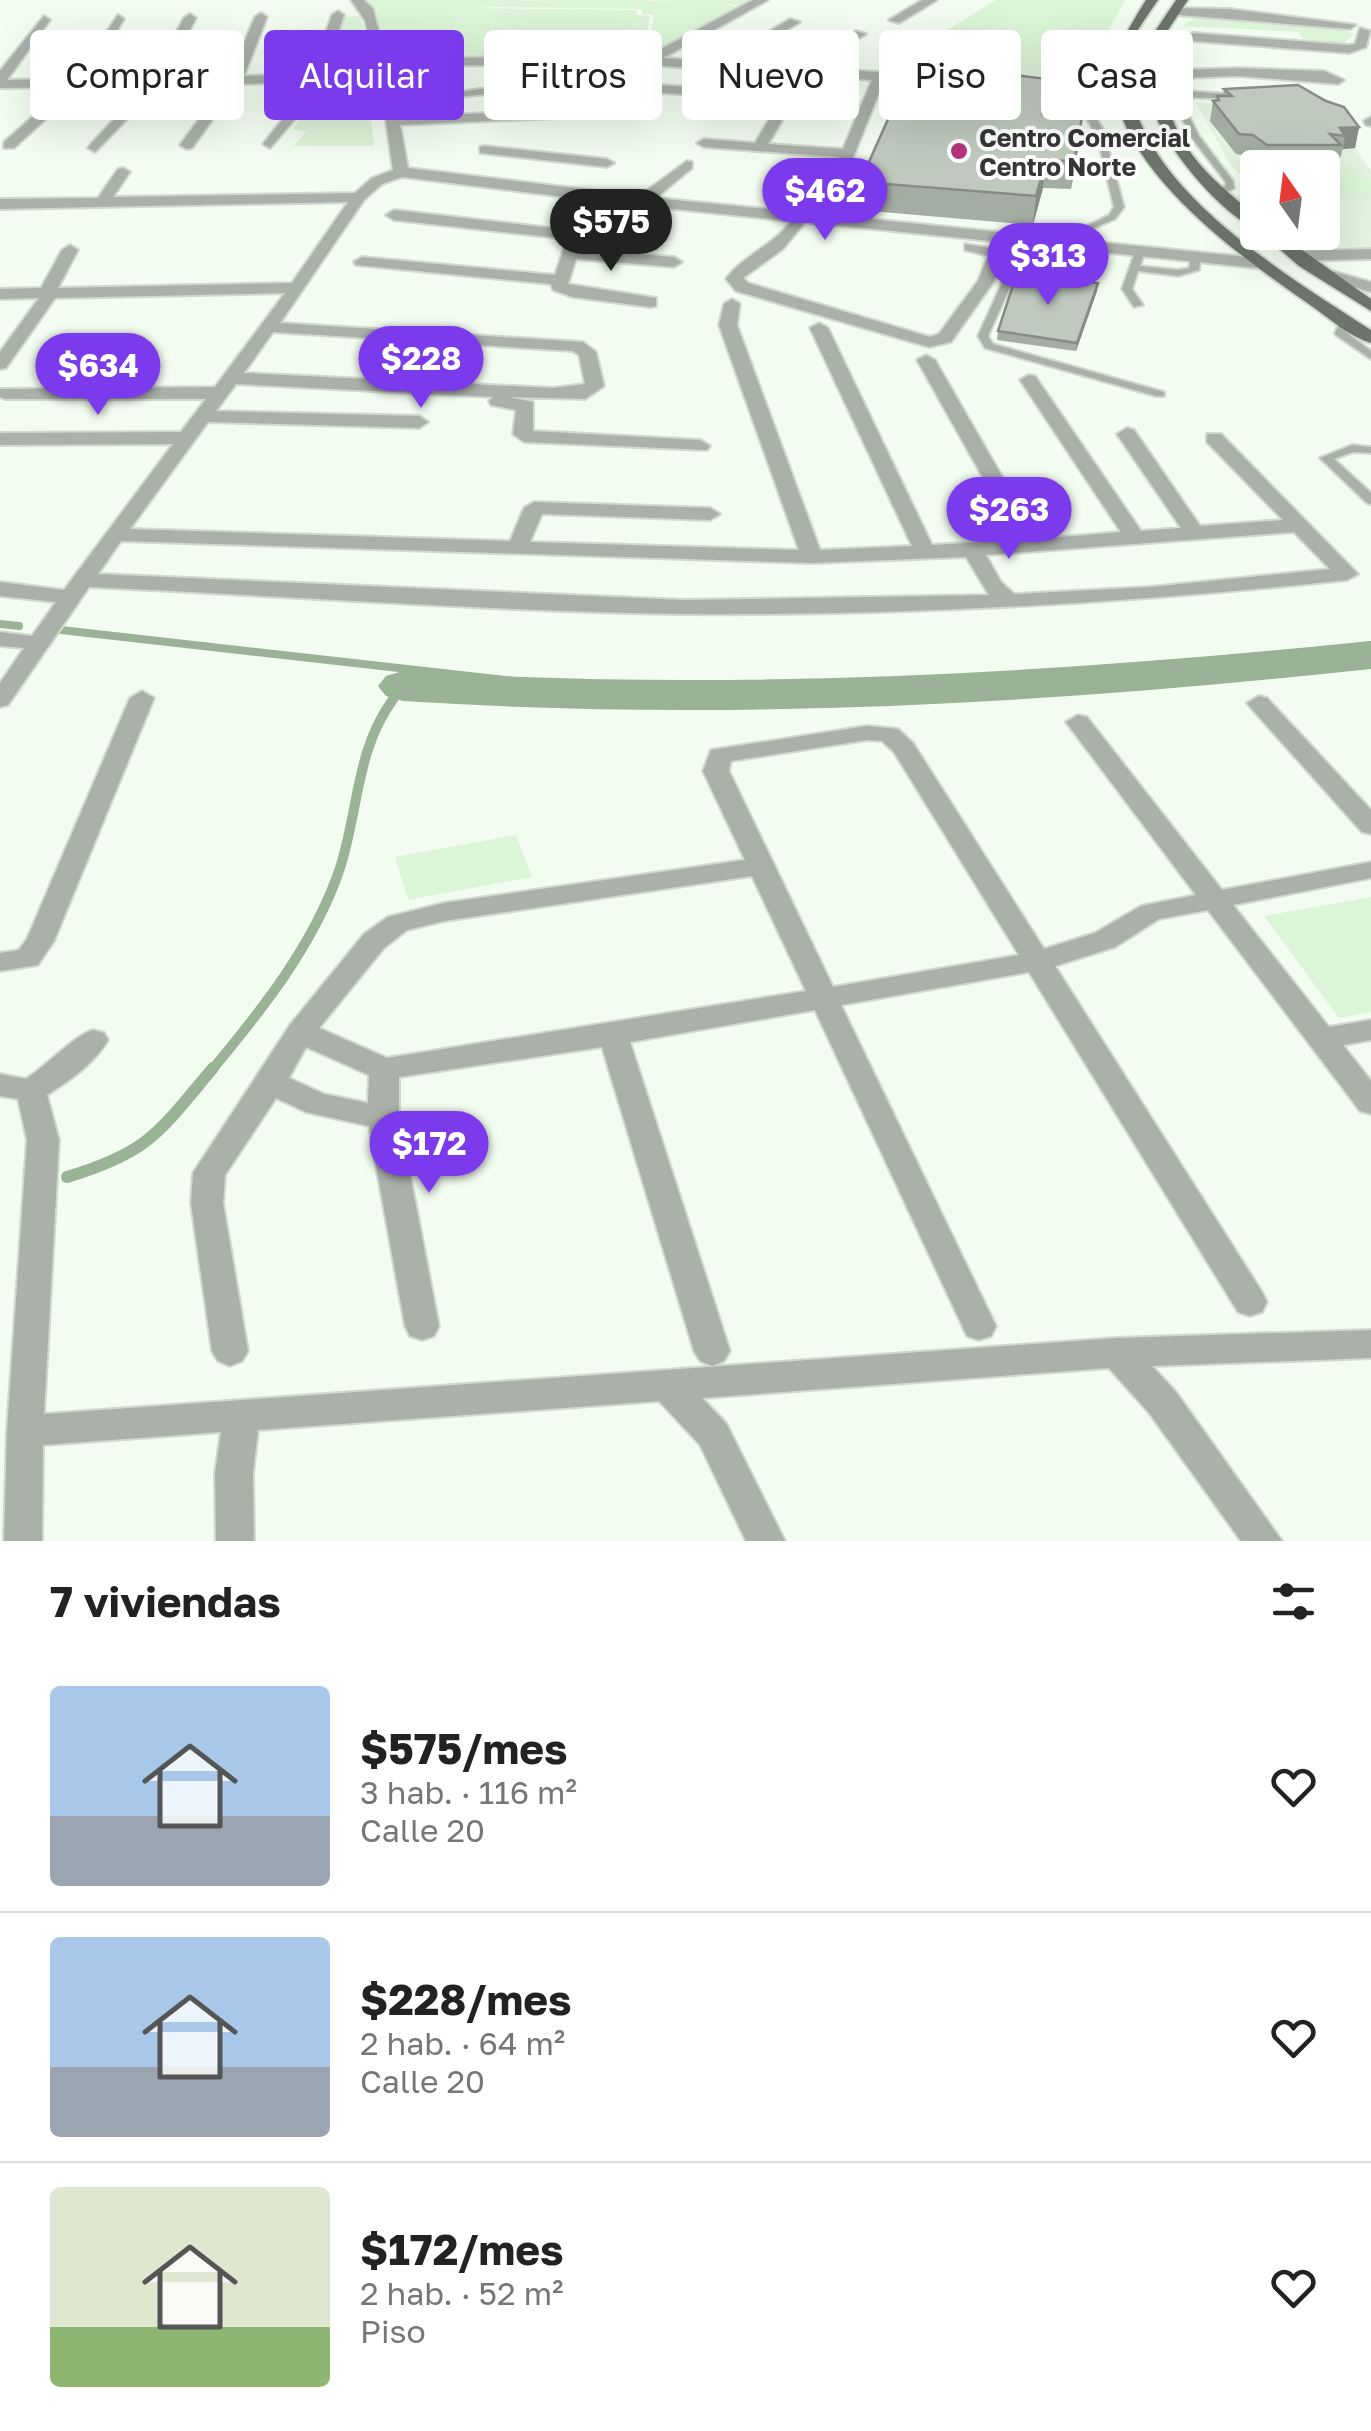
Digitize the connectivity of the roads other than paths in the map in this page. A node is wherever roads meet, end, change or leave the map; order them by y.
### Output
1 (357, 0) edge
2 (762, 0) edge
3 (931, 0) edge
4 (1152, 0) edge
5 (1200, 0) edge
6 (1177, 6) edge
7 (338, 15) dead end
8 (190, 18) dead end
9 (261, 18) dead end
10 (118, 19) dead end
11 (44, 20) dead end
12 (895, 20) dead end
13 (794, 22) dead end
14 (1363, 27) edge
15 (111, 30) edge
16 (184, 30) edge
17 (333, 30) edge
18 (369, 30) edge
19 (779, 30) edge
20 (1133, 30) edge
21 (1162, 30) edge
22 (1193, 37) dead end
23 (662, 54) edge
24 (244, 59) edge
25 (662, 62) edge
26 (681, 63) joint
27 (1193, 74) edge
28 (859, 76) edge
29 (879, 77) joint
30 (1289, 77) dead end
31 (0, 80) edge
32 (30, 80) edge
33 (662, 88) edge
34 (672, 88) junction
35 (682, 89) edge
36 (1193, 95) edge
37 (1260, 98) edge
38 (484, 118) edge
39 (36, 120) edge
40 (121, 120) edge
41 (205, 120) edge
42 (289, 120) edge
43 (1061, 120) edge
44 (1093, 120) edge
45 (1133, 120) edge
46 (1164, 120) edge
47 (1186, 120) edge
48 (774, 121) dead end
49 (392, 122) joint
50 (1100, 138) junction
51 (704, 143) dead end
52 (270, 144) dead end
53 (9, 145) dead end
54 (187, 145) dead end
55 (760, 147) junction
56 (95, 148) dead end
57 (485, 150) dead end
58 (850, 154) junction
59 (566, 158) junction
60 (607, 164) dead end
61 (686, 165) dead end
62 (124, 172) dead end
63 (400, 172) junction
64 (530, 189) junction
65 (1218, 193) junction
66 (581, 195) junction
67 (358, 197) junction
68 (643, 201) junction
69 (102, 202) junction
70 (0, 204) edge
71 (1240, 211) edge
72 (394, 215) dead end
73 (820, 220) junction
74 (796, 224) junction
75 (576, 235) junction
76 (1024, 248) junction
77 (70, 250) dead end
78 (1289, 250) edge
79 (569, 254) junction
80 (1084, 255) junction
81 (1371, 257) edge
82 (1300, 259) junction
83 (1137, 260) junction
84 (362, 262) dead end
85 (674, 262) dead end
86 (1257, 263) junction
87 (1320, 274) junction
88 (559, 280) junction
89 (1371, 287) edge
90 (297, 288) junction
91 (47, 293) junction
92 (0, 294) edge
93 (650, 302) dead end
94 (732, 304) dead end
95 (1138, 305) dead end
96 (1371, 306) edge
97 (1345, 321) junction
98 (268, 327) junction
99 (819, 328) dead end
100 (1371, 338) edge
101 (1371, 356) edge
102 (926, 360) dead end
103 (0, 364) edge
104 (1029, 380) dead end
105 (224, 385) junction
106 (5, 394) dead end
107 (1160, 394) dead end
108 (201, 416) junction
109 (419, 422) dead end
110 (1127, 434) dead end
111 (186, 438) junction
112 (1214, 438) dead end
113 (0, 440) edge
114 (700, 446) dead end
115 (1371, 450) edge
116 (1371, 500) edge
117 (710, 514) dead end
118 (1299, 525) junction
119 (1194, 532) junction
120 (116, 535) junction
121 (1133, 535) junction
122 (1031, 544) junction
123 (517, 549) junction
124 (924, 550) junction
125 (973, 550) junction
126 (812, 557) junction
127 (0, 588) edge
128 (76, 588) junction
129 (1008, 601) junction
130 (0, 638) edge
131 (38, 643) junction
132 (142, 698) dead end
133 (0, 700) edge
134 (1260, 703) dead end
135 (1078, 722) dead end
136 (1371, 826) edge
137 (762, 866) junction
138 (1371, 870) edge
139 (1213, 897) junction
140 (1038, 961) junction
141 (0, 962) edge
142 (825, 998) junction
143 (1371, 1030) edge
144 (300, 1032) junction
145 (612, 1035) junction
146 (1323, 1038) junction
147 (93, 1040) dead end
148 (384, 1069) junction
149 (271, 1082) junction
150 (16, 1088) edge
151 (1371, 1103) edge
152 (383, 1117) junction
153 (1250, 1302) dead end
154 (422, 1326) dead end
155 (979, 1326) dead end
156 (1371, 1344) edge
157 (230, 1351) dead end
158 (712, 1352) dead end
159 (1117, 1353) junction
160 (670, 1387) junction
161 (242, 1416) junction
162 (25, 1430) junction
163 (24, 1541) edge
164 (235, 1541) edge
165 (766, 1541) edge
166 (1263, 1541) edge

1 - 18 street
2 - 23 street
3 - 12 street
4 - 20 main road
5 - 14 street
6 - 14 street
6 - 21 main road
7 - 17 street
8 - 16 street
9 - 24 street
10 - 15 street
11 - 31 street
13 - 19 street
14 - 22 street
25 - 26 street
26 - 34 street
27 - 30 street
28 - 29 street
29 - 58 street
31 - 32 street
33 - 34 street
34 - 35 street
36 - 37 lane
38 - 49 street
39 - 53 street
40 - 56 street
41 - 54 street
42 - 52 street
43 - 50 lane
44 - 50 lane
45 - 86 main road
46 - 65 main road
47 - 65 lane
48 - 55 street
49 - 63 street
50 - 80 lane
51 - 55 street
55 - 58 street
57 - 59 street
58 - 73 street
59 - 60 street
59 - 64 street
61 - 68 street
62 - 69 street
63 - 64 street
63 - 67 street
64 - 66 street
65 - 71 main road
66 - 68 street
66 - 75 street
67 - 69 street
67 - 90 street
68 - 74 street
69 - 70 street
72 - 75 street
73 - 74 street
73 - 76 street
74 - 74 street
75 - 79 street
76 - 80 street
76 - 107 lane
77 - 91 street
78 - 82 main road
79 - 85 street
79 - 88 street
80 - 83 street
81 - 82 street
82 - 87 main road
83 - 86 street
83 - 95 lane
84 - 88 street
86 - 97 main road
87 - 89 street
87 - 96 main road
88 - 93 street
90 - 91 street
90 - 98 street
91 - 92 street
91 - 103 street
94 - 126 street
97 - 100 main road
97 - 101 lane
98 - 105 street
98 - 105 street
99 - 124 street
102 - 122 street
104 - 121 street
105 - 106 street
105 - 108 street
105 - 114 street
108 - 109 street
108 - 111 street
110 - 119 street
111 - 113 street
111 - 120 street
112 - 118 street
115 - 116 lane
117 - 123 street
118 - 119 street
118 - 129 street
119 - 121 street
120 - 123 street
120 - 128 street
121 - 122 street
122 - 125 street
123 - 126 street
124 - 125 street
124 - 126 street
125 - 129 street
127 - 128 street
128 - 129 street
128 - 131 street
130 - 131 street
131 - 133 street
132 - 141 street
134 - 136 street
135 - 139 street
137 - 140 street
137 - 142 street
137 - 144 street
138 - 139 street
139 - 140 street
139 - 146 street
140 - 142 street
140 - 153 street
142 - 145 street
142 - 155 street
143 - 146 street
144 - 148 street
144 - 149 street
145 - 148 street
145 - 158 street
146 - 151 street
147 - 150 street
148 - 152 street
149 - 152 street
149 - 157 street
150 - 162 street
152 - 154 street
156 - 159 street
159 - 160 street
159 - 166 street
160 - 161 street
160 - 165 street
161 - 162 street
161 - 164 street
162 - 163 street

